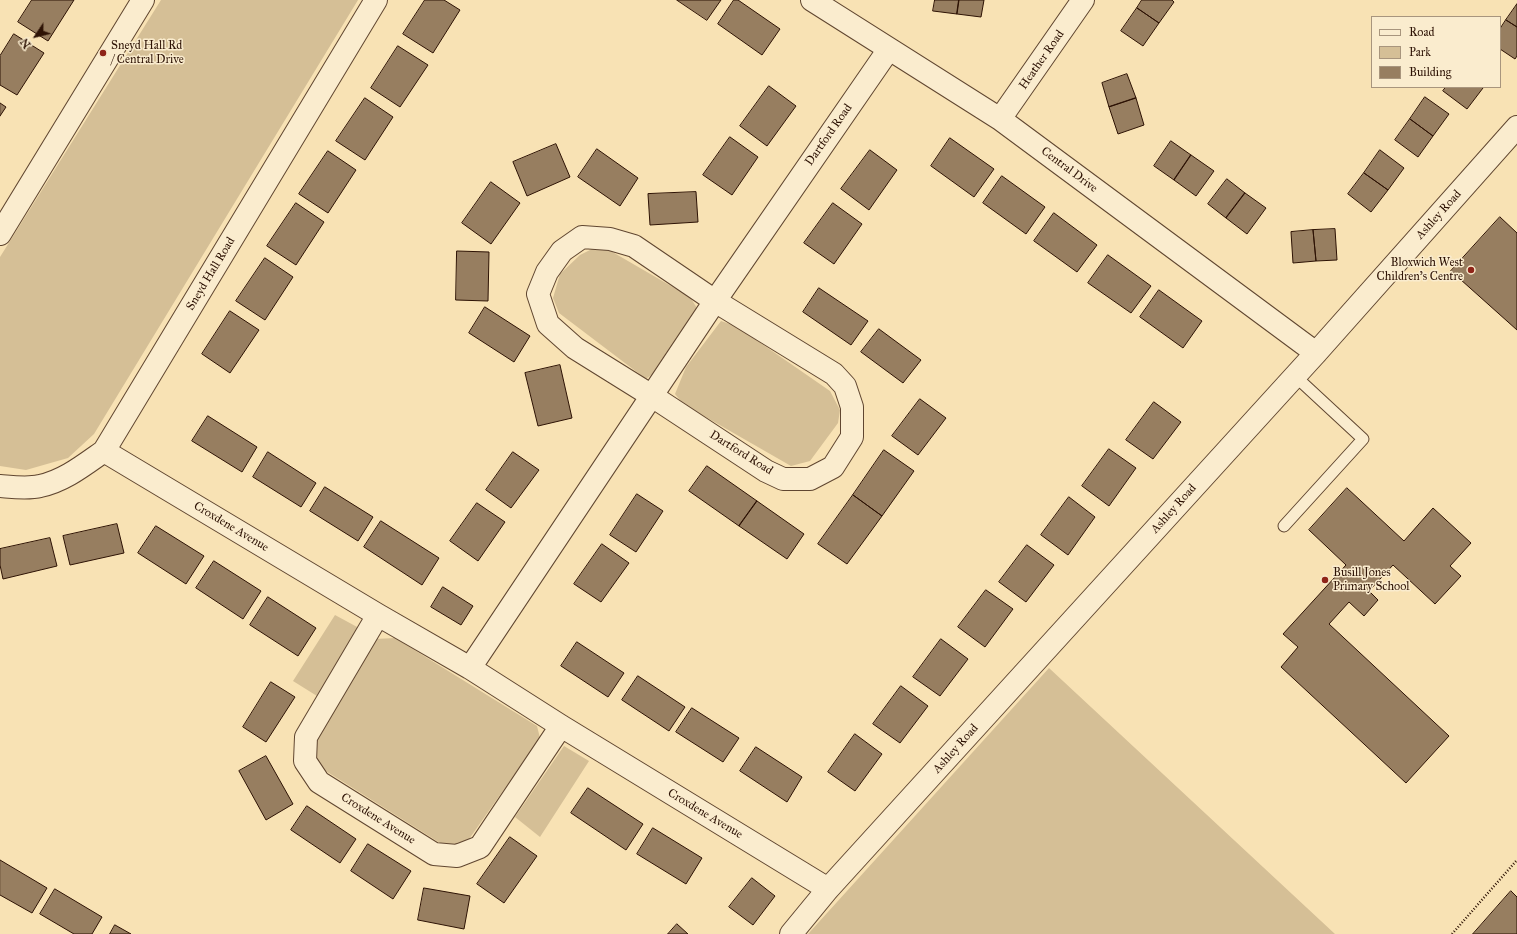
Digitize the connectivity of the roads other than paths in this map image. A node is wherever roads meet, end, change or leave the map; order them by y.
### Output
1 (143, 0) edge
2 (376, 0) edge
3 (812, 0) edge
4 (1083, 0) edge
5 (889, 49) junction
6 (1000, 119) junction
7 (1517, 127) edge
8 (0, 234) edge
9 (715, 301) junction
10 (1316, 353) junction
11 (1295, 376) junction
12 (652, 396) junction
13 (104, 450) junction
14 (0, 486) edge
15 (1284, 526) dead end
16 (378, 615) junction
17 (470, 668) junction
18 (561, 726) junction
19 (828, 889) junction
20 (791, 934) edge

1 - 8 street
2 - 13 street, Sneyd Hall Road
3 - 5 street, Central Drive
4 - 6 street, Heather Road
5 - 6 street, Central Drive
5 - 9 street, Dartford Road
6 - 10 street, Central Drive
7 - 10 street, Ashley Road
9 - 12 street, Dartford Road
9 - 12 street, Dartford Road
9 - 12 street, Dartford Road
10 - 11 street, Ashley Road
11 - 15 lane
11 - 19 street, Ashley Road
12 - 17 street, Dartford Road
13 - 14 street, Sneyd Hall Road
13 - 16 street, Croxdene Avenue
16 - 17 street, Croxdene Avenue
16 - 18 street, Croxdene Avenue
17 - 18 street, Croxdene Avenue
18 - 19 street, Croxdene Avenue
19 - 20 street, Ashley Road

